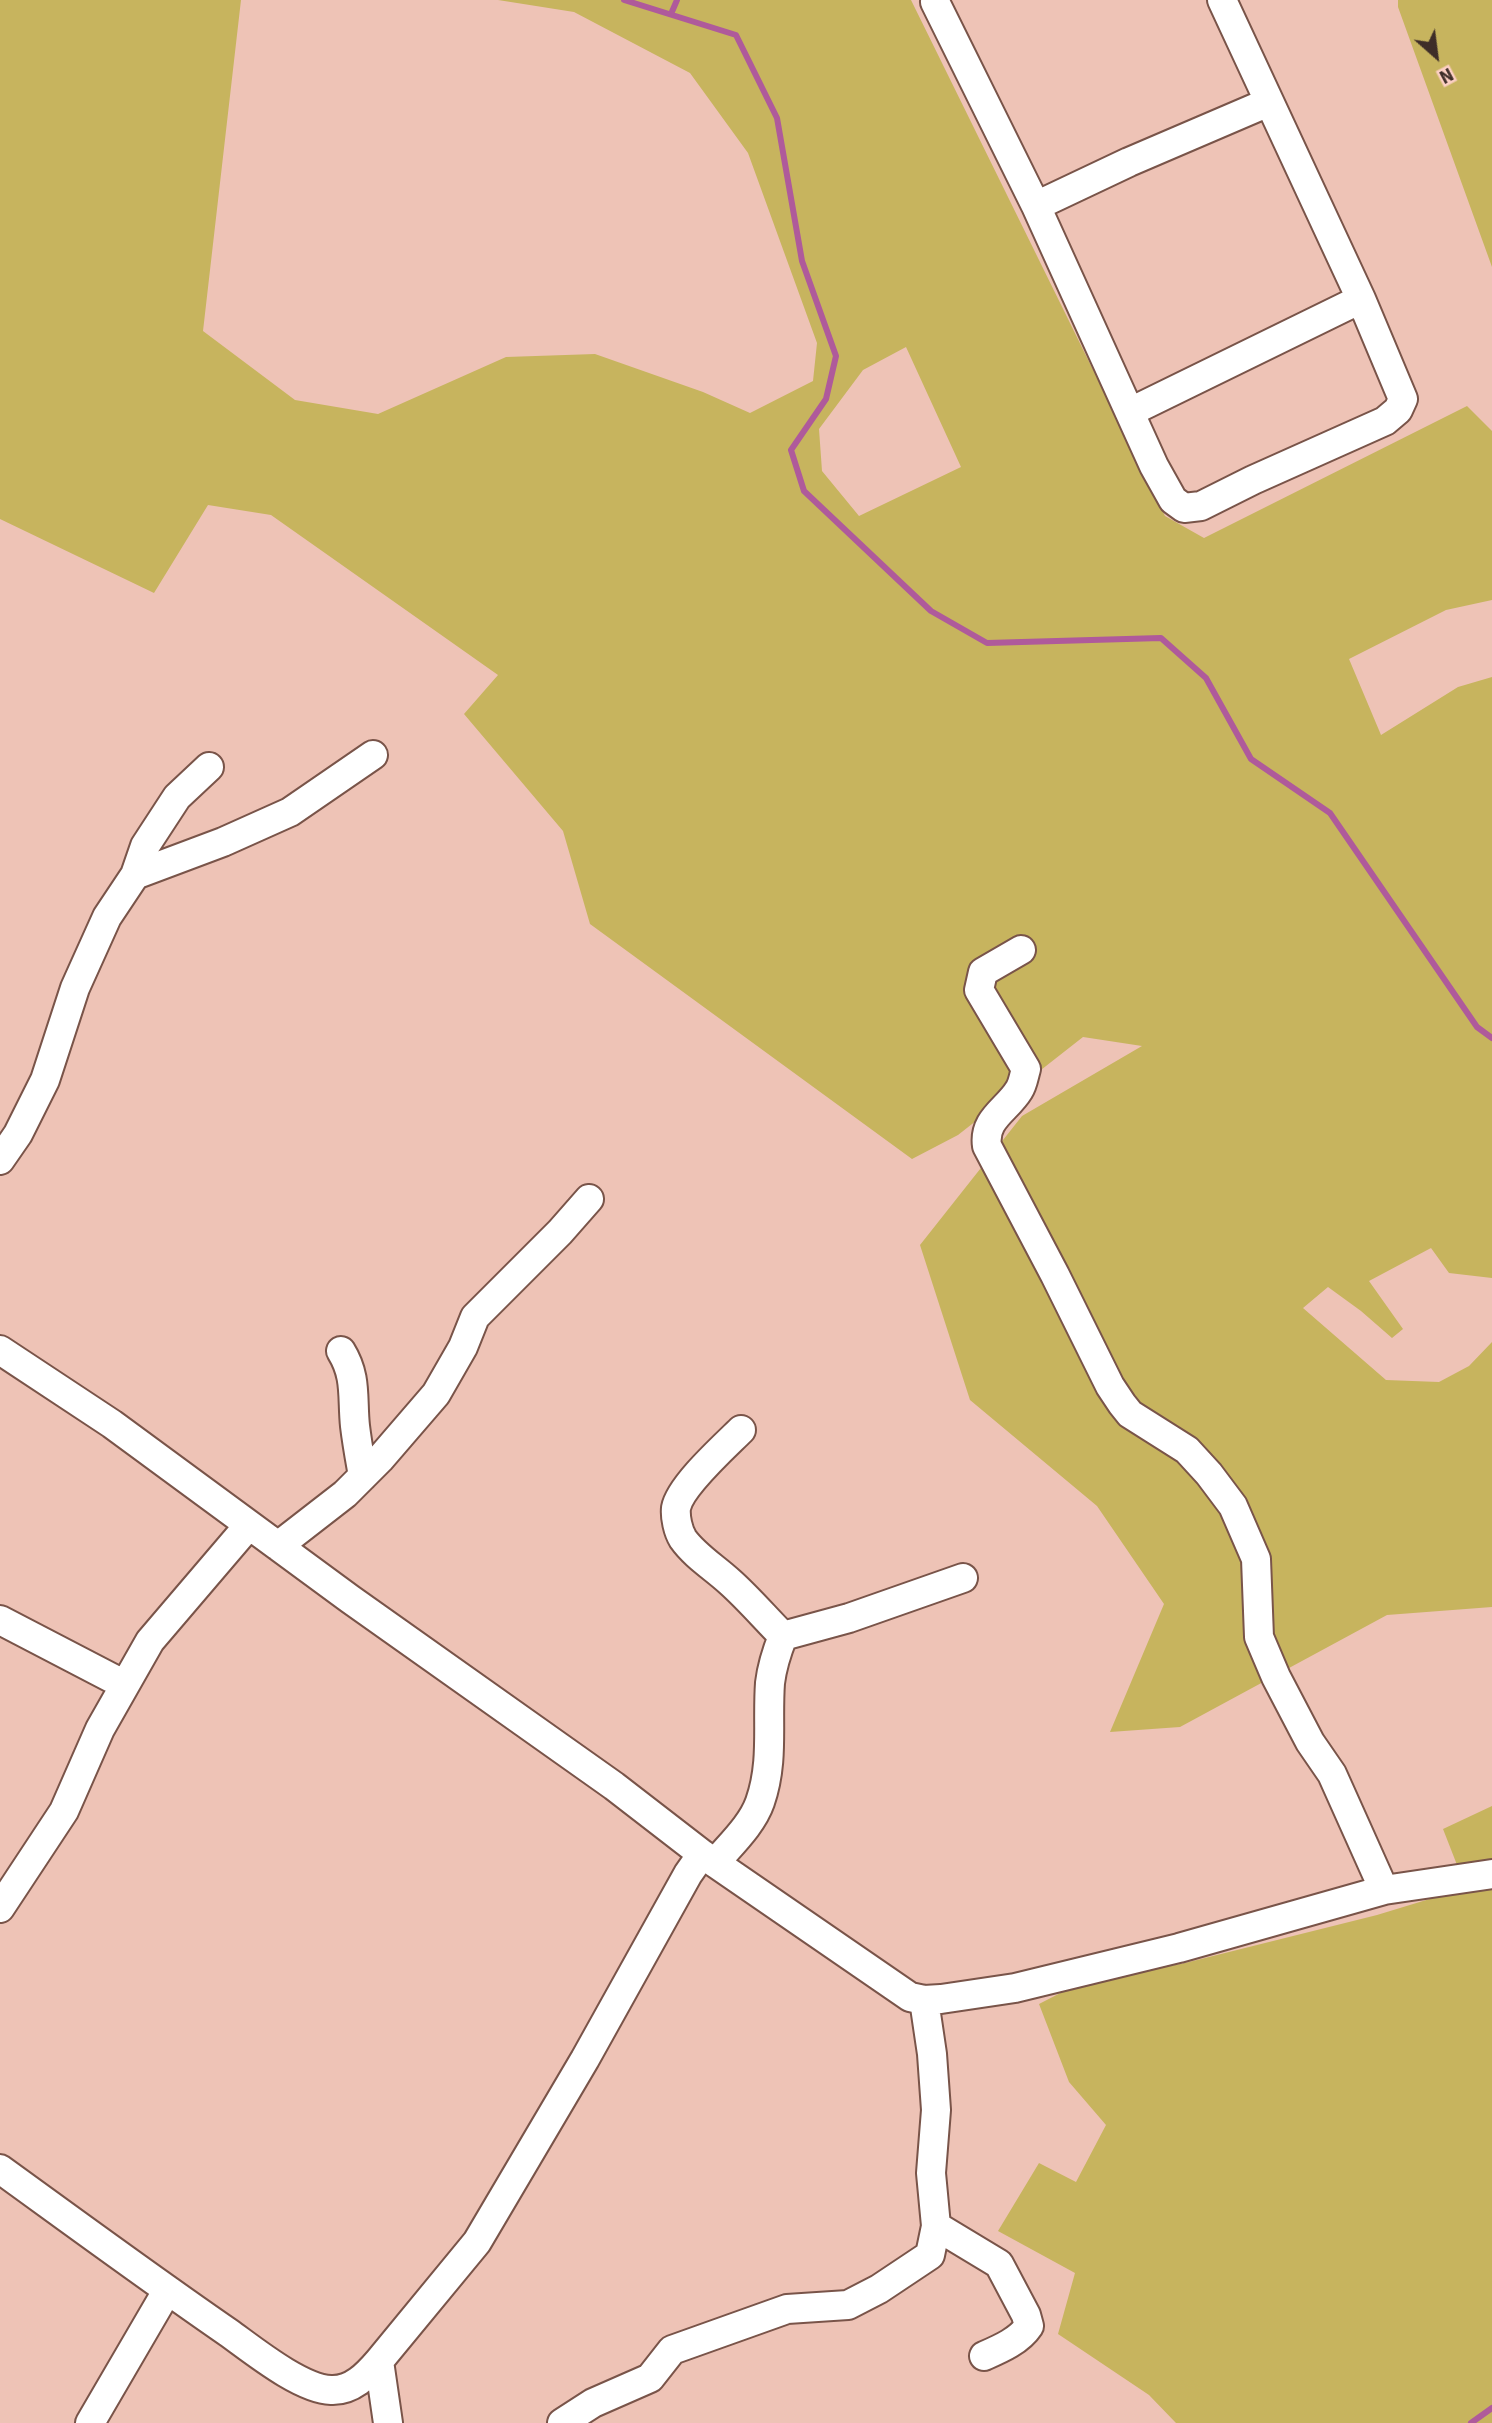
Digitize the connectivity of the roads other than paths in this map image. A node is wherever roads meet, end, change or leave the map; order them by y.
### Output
1 (1222, 0) edge
2 (936, 1) edge
3 (1269, 102) junction
4 (1036, 206) junction
5 (1361, 299) junction
6 (1130, 412) junction
7 (373, 755) dead end
8 (208, 767) dead end
9 (135, 875) junction
10 (1021, 950) dead end
11 (0, 1160) edge
12 (589, 1199) dead end
13 (0, 1350) edge
14 (341, 1351) dead end
15 (741, 1430) dead end
16 (363, 1476) junction
17 (249, 1525) junction
18 (278, 1546) junction
19 (963, 1577) dead end
20 (0, 1620) edge
21 (783, 1636) junction
22 (125, 1685) junction
23 (708, 1859) junction
24 (1492, 1874) edge
25 (1384, 1890) junction
26 (0, 1908) edge
27 (925, 2000) junction
28 (0, 2169) edge
29 (936, 2226) junction
30 (167, 2291) junction
31 (984, 2356) dead end
32 (379, 2361) junction
33 (90, 2423) edge
34 (388, 2423) edge
35 (562, 2423) edge

1 - 3 street
2 - 4 street
3 - 4 street
3 - 5 street
4 - 6 street
5 - 6 street
5 - 6 street
7 - 9 street
8 - 9 street
9 - 11 street
10 - 25 street
12 - 16 street
13 - 17 street
14 - 16 street
15 - 21 street
16 - 18 street
17 - 18 street
17 - 22 street
18 - 23 street
19 - 21 street
20 - 22 street
21 - 23 street
22 - 26 street
23 - 27 street
23 - 32 street
24 - 25 street
25 - 27 street
27 - 29 street
28 - 30 street
29 - 31 street
29 - 35 street
30 - 32 street
30 - 33 street
32 - 34 street

